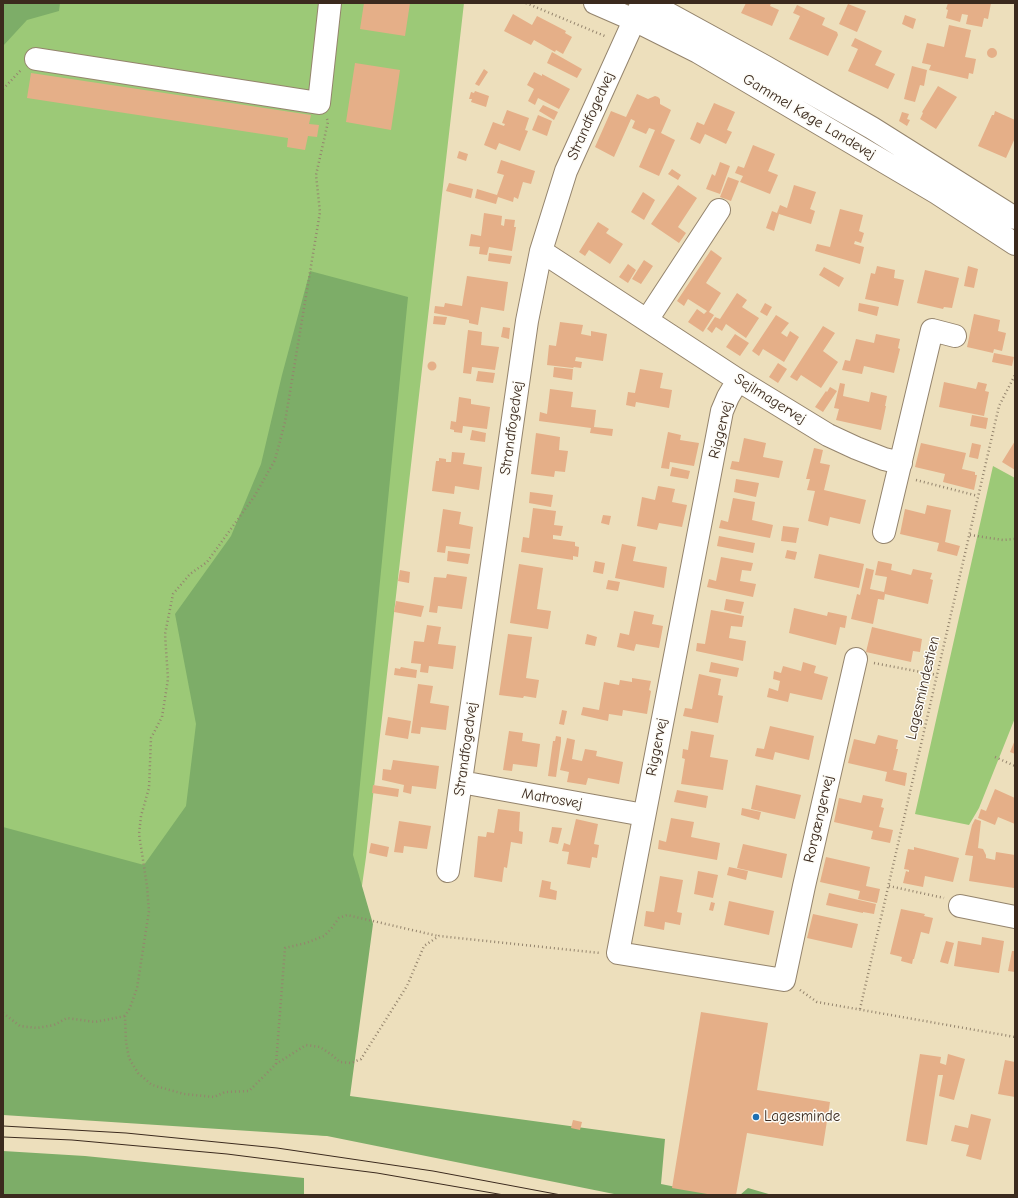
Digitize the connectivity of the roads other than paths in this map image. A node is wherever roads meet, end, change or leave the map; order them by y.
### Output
1 (330, 3) edge
2 (595, 3) edge
3 (649, 3) edge
4 (638, 12) edge
5 (36, 59) road end
6 (719, 210) dead end
7 (1015, 218) edge
8 (1015, 244) edge
9 (541, 251) junction
10 (647, 320) junction
11 (955, 336) dead end
12 (738, 380) junction
13 (899, 469) junction
14 (884, 532) dead end
15 (856, 659) road end
16 (461, 782) junction
17 (644, 815) junction
18 (448, 871) dead end
19 (960, 906) road end
20 (1015, 916) edge
21 (618, 953) joint

1 - 5 street
2 - 4 street, Gammel Køge Landevej
3 - 7 street, Gammel Køge Landevej
4 - 8 street, Gammel Køge Landevej
4 - 9 street, Strandfogedvej
6 - 10 street
9 - 10 street, Sejlmagervej
9 - 16 street, Strandfogedvej
10 - 12 street, Sejlmagervej
11 - 13 street
12 - 13 street, Sejlmagervej
12 - 17 street, Riggervej
13 - 14 street
15 - 21 street, Rorgængervej
16 - 17 street, Matrosvej
16 - 18 street, Strandfogedvej
17 - 21 street, Riggervej
19 - 20 street

